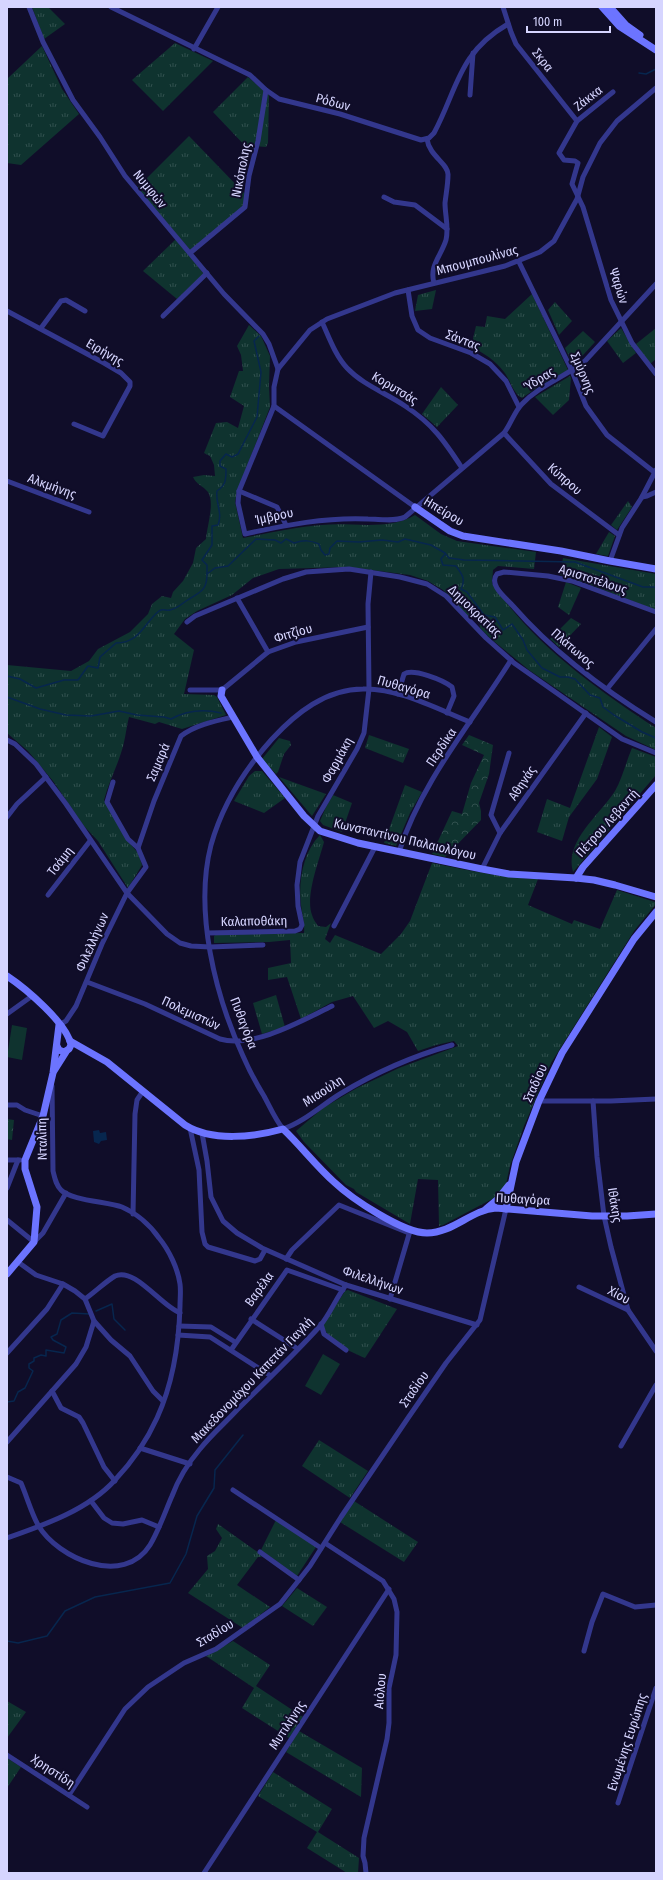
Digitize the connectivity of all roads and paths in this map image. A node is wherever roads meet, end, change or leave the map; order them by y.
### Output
1 (29, 7) edge
2 (112, 7) edge
3 (218, 7) edge
4 (503, 7) edge
5 (602, 7) edge
6 (610, 7) edge
7 (508, 24) junction
8 (656, 44) edge
9 (194, 49) junction
10 (656, 50) edge
11 (473, 53) junction
12 (656, 88) edge
13 (266, 90) junction
14 (613, 92) dead end
15 (470, 95) dead end
16 (577, 121) junction
17 (427, 139) junction
18 (384, 197) dead end
19 (578, 197) junction
20 (447, 229) junction
21 (190, 253) junction
22 (519, 262) junction
23 (207, 273) junction
24 (434, 283) junction
25 (656, 284) edge
26 (408, 290) junction
27 (85, 311) dead end
28 (7, 312) edge
29 (163, 316) dead end
30 (322, 322) junction
31 (621, 322) junction
32 (41, 328) junction
33 (278, 369) junction
34 (572, 372) junction
35 (656, 374) edge
36 (274, 406) junction
37 (519, 407) junction
38 (74, 424) dead end
39 (504, 433) junction
40 (462, 468) junction
41 (655, 471) edge
42 (7, 481) edge
43 (239, 490) junction
44 (656, 492) edge
45 (642, 497) junction
46 (415, 507) junction
47 (89, 512) dead end
48 (286, 525) junction
49 (619, 535) junction
50 (610, 562) junction
51 (656, 569) edge
52 (371, 572) junction
53 (497, 574) joint
54 (237, 598) junction
55 (656, 612) edge
56 (187, 622) dead end
57 (368, 627) junction
58 (656, 629) edge
59 (268, 652) junction
60 (511, 660) junction
61 (369, 689) junction
62 (606, 689) junction
63 (190, 690) dead end
64 (222, 690) junction
65 (398, 694) junction
66 (447, 713) junction
67 (586, 713) junction
68 (233, 717) junction
69 (470, 722) junction
70 (656, 722) edge
71 (7, 740) edge
72 (509, 753) dead end
73 (656, 753) edge
74 (257, 757) junction
75 (46, 777) junction
76 (113, 782) dead end
77 (656, 785) edge
78 (7, 817) edge
79 (314, 826) junction
80 (500, 833) junction
81 (90, 841) junction
82 (375, 847) junction
83 (138, 848) junction
84 (399, 852) junction
85 (482, 869) junction
86 (576, 878) junction
87 (127, 893) junction
88 (48, 895) dead end
89 (656, 897) edge
90 (656, 912) edge
91 (334, 926) dead end
92 (300, 929) joint
93 (208, 933) junction
94 (263, 945) dead end
95 (210, 947) junction
96 (7, 976) edge
97 (87, 982) junction
98 (32, 996) junction
99 (332, 1006) dead end
100 (7, 1014) edge
101 (60, 1025) junction
102 (69, 1040) junction
103 (236, 1041) junction
104 (57, 1043) junction
105 (452, 1045) dead end
106 (67, 1051) junction
107 (88, 1053) junction
108 (52, 1076) junction
109 (143, 1091) junction
110 (656, 1099) edge
111 (540, 1101) junction
112 (593, 1101) junction
113 (7, 1105) edge
114 (43, 1116) junction
115 (190, 1128) junction
116 (283, 1129) junction
117 (202, 1133) junction
118 (7, 1160) edge
119 (21, 1160) junction
120 (512, 1181) junction
121 (7, 1188) edge
122 (66, 1194) junction
123 (486, 1209) junction
124 (506, 1209) junction
125 (133, 1214) junction
126 (656, 1214) edge
127 (604, 1216) junction
128 (7, 1220) edge
129 (410, 1232) junction
130 (34, 1242) junction
131 (265, 1250) junction
132 (286, 1259) junction
133 (18, 1262) junction
134 (7, 1274) edge
135 (63, 1284) junction
136 (579, 1287) dead end
137 (345, 1288) junction
138 (86, 1299) junction
139 (390, 1299) junction
140 (628, 1310) junction
141 (180, 1313) junction
142 (251, 1319) junction
143 (94, 1321) junction
144 (321, 1324) junction
145 (477, 1325) junction
146 (179, 1326) junction
147 (178, 1335) junction
148 (235, 1342) junction
149 (298, 1349) junction
150 (231, 1350) junction
151 (346, 1350) dead end
152 (656, 1350) edge
153 (7, 1353) edge
154 (271, 1376) junction
155 (656, 1385) edge
156 (52, 1391) junction
157 (163, 1401) junction
158 (7, 1442) edge
159 (621, 1446) dead end
160 (140, 1448) junction
161 (190, 1464) junction
162 (7, 1477) edge
163 (115, 1481) junction
164 (233, 1490) dead end
165 (91, 1501) junction
166 (38, 1526) junction
167 (159, 1527) junction
168 (7, 1538) edge
169 (323, 1546) junction
170 (260, 1552) dead end
171 (299, 1580) junction
172 (389, 1589) junction
173 (656, 1606) edge
174 (584, 1651) dead end
175 (656, 1688) edge
176 (7, 1755) edge
177 (69, 1795) junction
178 (618, 1803) dead end
179 (87, 1807) dead end
180 (204, 1873) edge
181 (366, 1873) edge

1 - 21 street, Νυμφών
2 - 9 street, Ρόδων
3 - 9 street
4 - 7 street, Σκρα
5 - 10 street
6 - 8 street
7 - 11 street
7 - 16 street, Σκρα
9 - 13 street, Ρόδων
11 - 15 street
11 - 17 street
12 - 19 street, Μπουμπουλίνας
13 - 17 street, Ρόδων
13 - 21 street, Νικόπολης
14 - 16 street, Ζάκκα
16 - 19 street, Ζάκκα
17 - 20 street
18 - 20 street
19 - 22 street, Μπουμπουλίνας
19 - 31 street, Ψαρών
20 - 24 street
21 - 23 street, Νυμφών
22 - 24 street, Μπουμπουλίνας
22 - 34 street, Σμύρνης
23 - 29 street
23 - 33 street, Νυμφών
24 - 26 street, Μπουμπουλίνας
25 - 31 street, Ύδρας
26 - 30 street, Μπουμπουλίνας
26 - 37 street, Σάντας
27 - 32 street
28 - 32 street, Ειρήνης
30 - 33 street, Μπουμπουλίνας
30 - 40 street, Κορυτσάς
31 - 34 street, Ύδρας
31 - 35 street, Ψαρών
32 - 38 street, Ειρήνης
33 - 36 street, Μπουμπουλίνας
34 - 37 street, Ύδρας
34 - 41 street, Σμύρνης
36 - 43 street, Ίμβρου
36 - 46 street, Ηπείρου
37 - 39 street, Ύδρας
39 - 40 street, Ύδρας
39 - 49 street, Κύπρου
40 - 46 street, Ύδρας
41 - 45 street
42 - 47 street, Αλκμήνης
43 - 48 street
43 - 48 street, Ίμβρου
44 - 45 street
45 - 49 street
46 - 48 street, Ίμβρου
46 - 50 street, Ηπείρου
49 - 50 street
50 - 51 street, Ηπείρου
52 - 54 street, Δημοκρατίας
52 - 57 street, Φαρμάκη
52 - 60 street, Δημοκρατίας
53 - 55 street, Αριστοτέλους
53 - 62 street, Πλάτωνος
54 - 56 street, Δημοκρατίας
54 - 59 street
57 - 59 street, Φιτζίου
57 - 61 street, Φαρμάκη
58 - 62 street
59 - 64 street, Φιτζίου
60 - 67 street, Δημοκρατίας
60 - 69 street, Περδίκα
61 - 65 street, Πυθαγόρα
61 - 74 street, Πυθαγόρα
61 - 79 street, Φαρμάκη
62 - 70 street, Πλάτωνος
63 - 64 street
64 - 68 street, Κωνσταντίνου Παλαιολόγου
65 - 66 street, Πυθαγόρα
65 - 66 street
66 - 69 street, Πυθαγόρα
67 - 73 street, Δημοκρατίας
67 - 80 street, Αθηνάς
68 - 74 street, Κωνσταντίνου Παλαιολόγου
68 - 83 street, Σαμαρά
69 - 84 street, Περδίκα
71 - 75 street
72 - 80 street
74 - 79 street, Κωνσταντίνου Παλαιολόγου
74 - 93 street, Πυθαγόρα
75 - 78 street
75 - 81 street
76 - 83 street
77 - 86 street, Πέτρου Λεβαντή
79 - 82 street, Κωνσταντίνου Παλαιολόγου
79 - 92 street, Φαρμάκη
80 - 85 street, Αθηνάς
81 - 87 street
81 - 88 street, Τσάμη
82 - 84 street, Κωνσταντίνου Παλαιολόγου
82 - 91 street
83 - 87 street, Φιλελλήνων
84 - 85 street, Κωνσταντίνου Παλαιολόγου
85 - 86 street, Κωνσταντίνου Παλαιολόγου
86 - 89 street, Κωνσταντίνου Παλαιολόγου
87 - 95 street
87 - 97 street, Φιλελλήνων
90 - 111 street, Σταδίου
92 - 93 street, Καλαποθάκη
93 - 95 street, Πυθαγόρα
94 - 95 street
95 - 103 street, Πυθαγόρα
96 - 98 street
97 - 101 street, Φιλελλήνων
97 - 103 street, Πολεμιστών
98 - 100 street
98 - 101 street
99 - 103 street, Πολεμιστών
101 - 102 street
101 - 104 street
102 - 104 street
102 - 106 street
102 - 107 street
103 - 116 street, Πυθαγόρα
104 - 106 street
104 - 108 street
105 - 116 street, Μιαούλη
106 - 107 street
106 - 108 street
107 - 109 street
108 - 114 street
108 - 122 street, Νταλίπη
109 - 115 street
109 - 125 street
110 - 112 street
111 - 112 street
111 - 120 street, Σταδίου
112 - 127 street, Ιθάκης
113 - 114 street
114 - 119 street
115 - 117 street
115 - 131 street
116 - 117 street, Μιαούλη
116 - 129 street, Πυθαγόρα
117 - 131 street, Φιλελλήνων
118 - 119 street
119 - 121 street
119 - 130 street
120 - 123 street
120 - 124 street, Σταδίου
122 - 125 street
122 - 130 street
123 - 124 street, Πυθαγόρα
123 - 129 street, Πυθαγόρα
124 - 127 street, Πυθαγόρα
124 - 145 street, Σταδίου
125 - 141 street
126 - 127 street, Πυθαγόρα
127 - 140 street, Ιθάκης
128 - 130 street
129 - 132 street
129 - 139 street
130 - 133 street
131 - 132 street, Φιλελλήνων
132 - 137 street, Φιλελλήνων
133 - 134 street
133 - 135 street
135 - 138 street
135 - 153 street
136 - 140 street, Χίου
137 - 139 street, Φιλελλήνων
137 - 142 street, Βαρέλα
137 - 144 street, Μακεδονομάχου Καπετάν Γιαγλή
138 - 141 street
138 - 143 street
139 - 145 street, Φιλελλήνων
140 - 152 street, Χίου
141 - 146 street
142 - 148 street, Βαρέλα
142 - 149 street
143 - 156 street
143 - 157 street
144 - 149 street, Μακεδονομάχου Καπετάν Γιαγλή
144 - 151 street
145 - 169 street, Σταδίου
146 - 147 street
146 - 148 street
147 - 150 street
147 - 157 street
148 - 150 street, Βαρέλα
149 - 154 street, Μακεδονομάχου Καπετάν Γιαγλή
150 - 154 street
154 - 161 street, Μακεδονομάχου Καπετάν Γιαγλή
155 - 159 street
156 - 158 street
156 - 163 street
157 - 160 street
160 - 161 street
160 - 163 street
161 - 167 street, Μακεδονομάχου Καπετάν Γιαγλή
162 - 166 street, Μακεδονομάχου Καπετάν Γιαγλή
163 - 165 street
164 - 169 street, Αιόλου
165 - 166 street
165 - 167 street
166 - 167 street, Μακεδονομάχου Καπετάν Γιαγλή
166 - 168 street
169 - 171 street, Σταδίου
169 - 172 street, Αιόλου
170 - 171 street
171 - 177 street, Σταδίου
172 - 180 street, Μυτιλήνης
172 - 181 street, Αιόλου
173 - 174 street
175 - 178 street, Ενωμένης Ευρώπης
176 - 177 street, Χρηστίδη
177 - 179 street, Χρηστίδη

